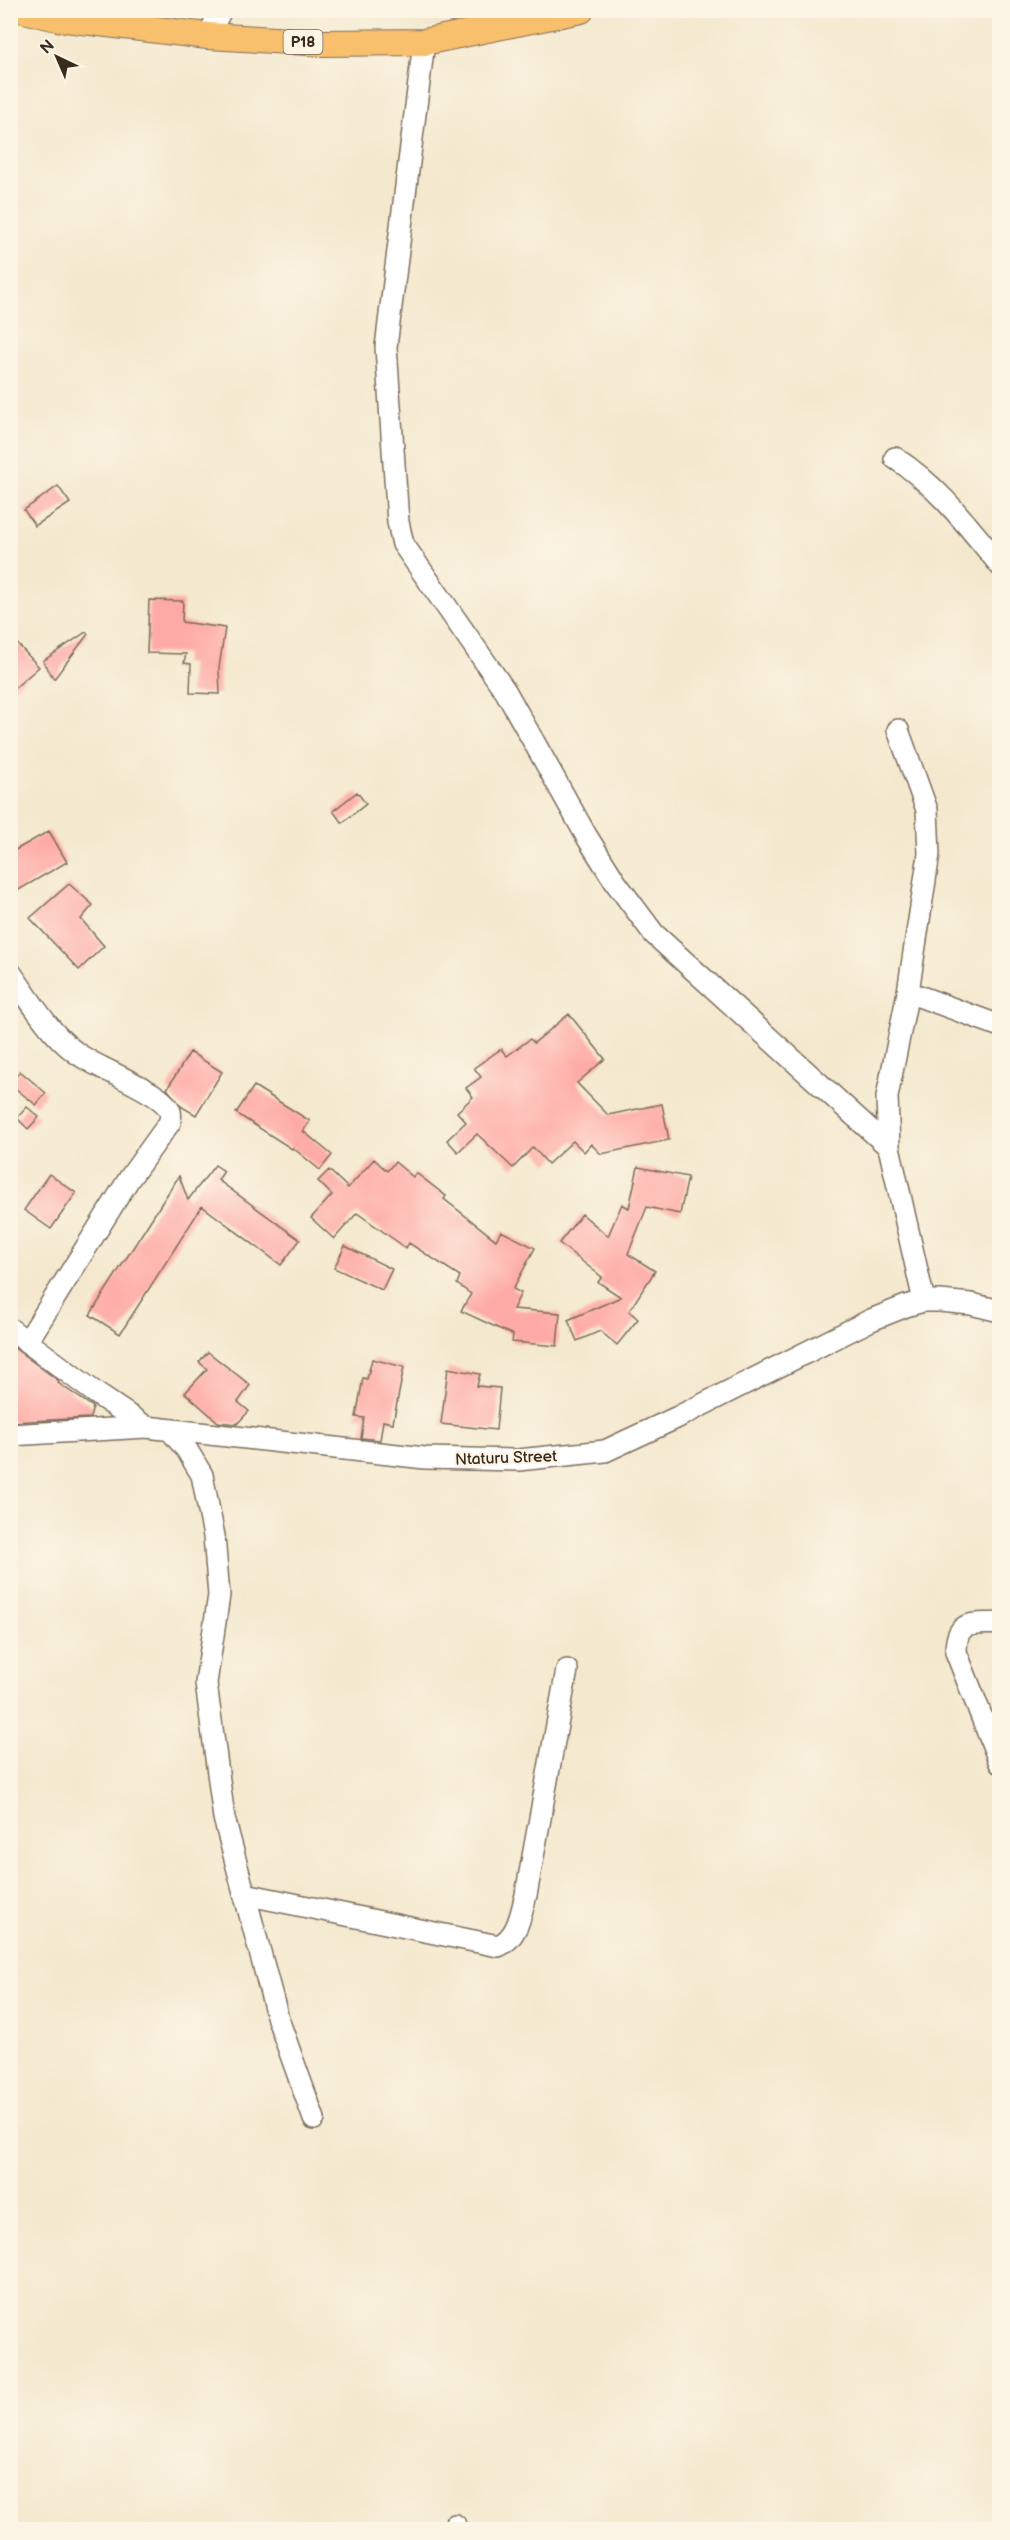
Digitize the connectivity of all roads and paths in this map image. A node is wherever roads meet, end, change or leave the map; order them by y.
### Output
1 (24, 10) edge
2 (221, 10) edge
3 (581, 10) edge
4 (208, 36) junction
5 (424, 42) junction
6 (895, 458) dead end
7 (999, 565) edge
8 (898, 730) dead end
9 (10, 972) edge
10 (908, 992) junction
11 (999, 1026) edge
12 (889, 1147) junction
13 (924, 1301) junction
14 (999, 1311) edge
15 (10, 1329) edge
16 (27, 1342) junction
17 (146, 1426) junction
18 (171, 1431) junction
19 (10, 1435) edge
20 (999, 1623) edge
21 (567, 1670) dead end
22 (999, 1763) edge
23 (245, 1894) junction
24 (314, 2119) dead end

1 - 4 main road, P18
2 - 4 street
3 - 5 main road, P18
4 - 5 main road, P18
5 - 12 street
6 - 7 street
8 - 10 street
9 - 16 street
10 - 11 street
10 - 12 street
12 - 13 street
13 - 14 street, Ntaturu Street
13 - 18 street, Ntaturu Street
15 - 16 street, Ntaturu Street
16 - 17 street, Ntaturu Street
17 - 18 street, Ntaturu Street
17 - 19 street
18 - 23 street
20 - 22 street
21 - 23 street
23 - 24 street

